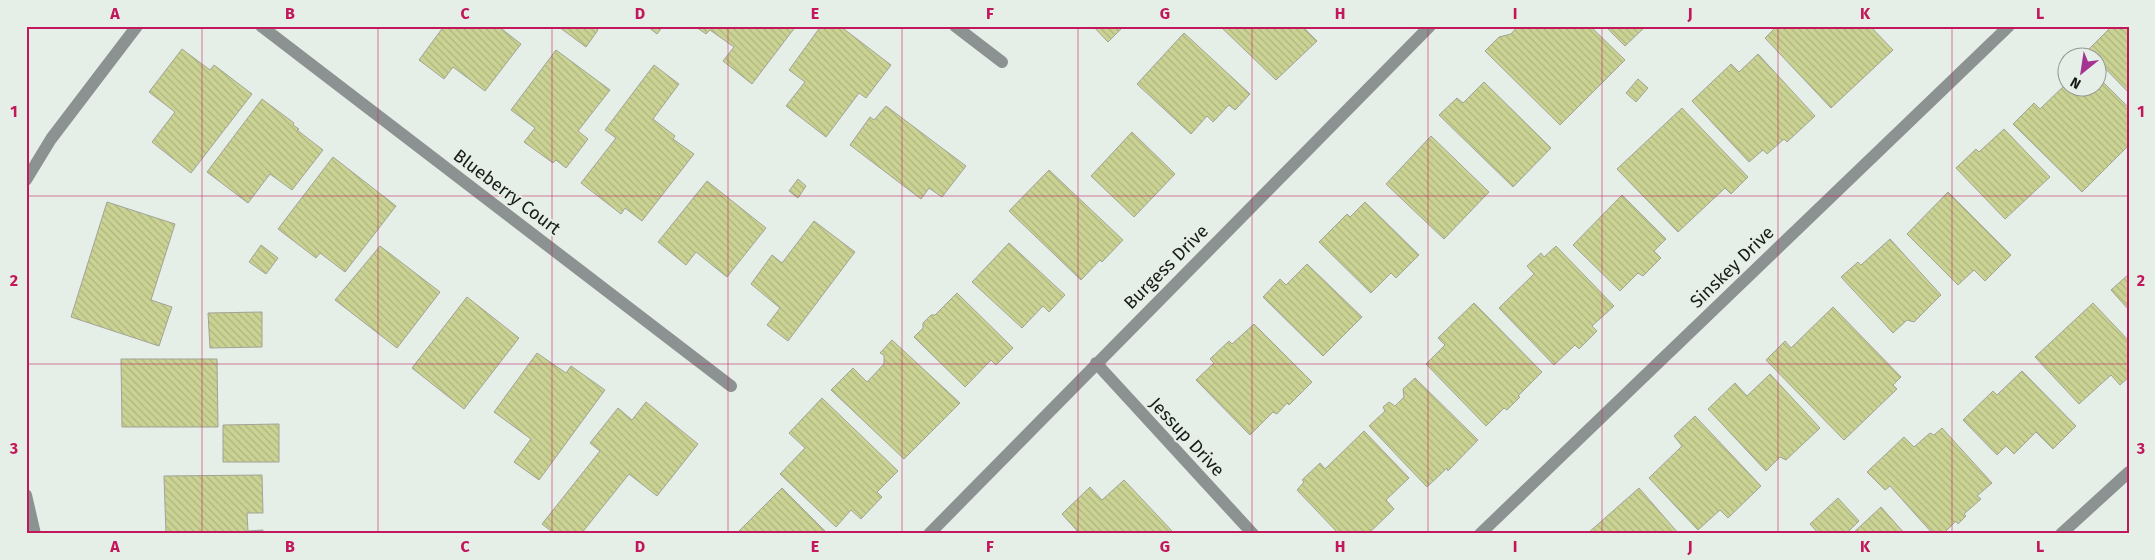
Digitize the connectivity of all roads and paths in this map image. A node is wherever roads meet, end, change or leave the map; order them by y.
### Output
1 (137, 26) edge
2 (261, 26) edge
3 (955, 26) edge
4 (1430, 26) edge
5 (2009, 26) edge
6 (1002, 62) dead end
7 (26, 180) edge
8 (1096, 363) junction
9 (731, 386) dead end
10 (2129, 472) edge
11 (26, 495) edge
12 (35, 534) edge
13 (929, 534) edge
14 (1253, 534) edge
15 (1480, 534) edge
16 (2061, 534) edge

1 - 7 street
2 - 9 street, Blueberry Court
3 - 6 street
4 - 8 street, Burgess Drive
5 - 15 street, Sinskey Drive
8 - 13 street, Burgess Drive
8 - 14 street, Jessup Drive
10 - 16 street
11 - 12 street

